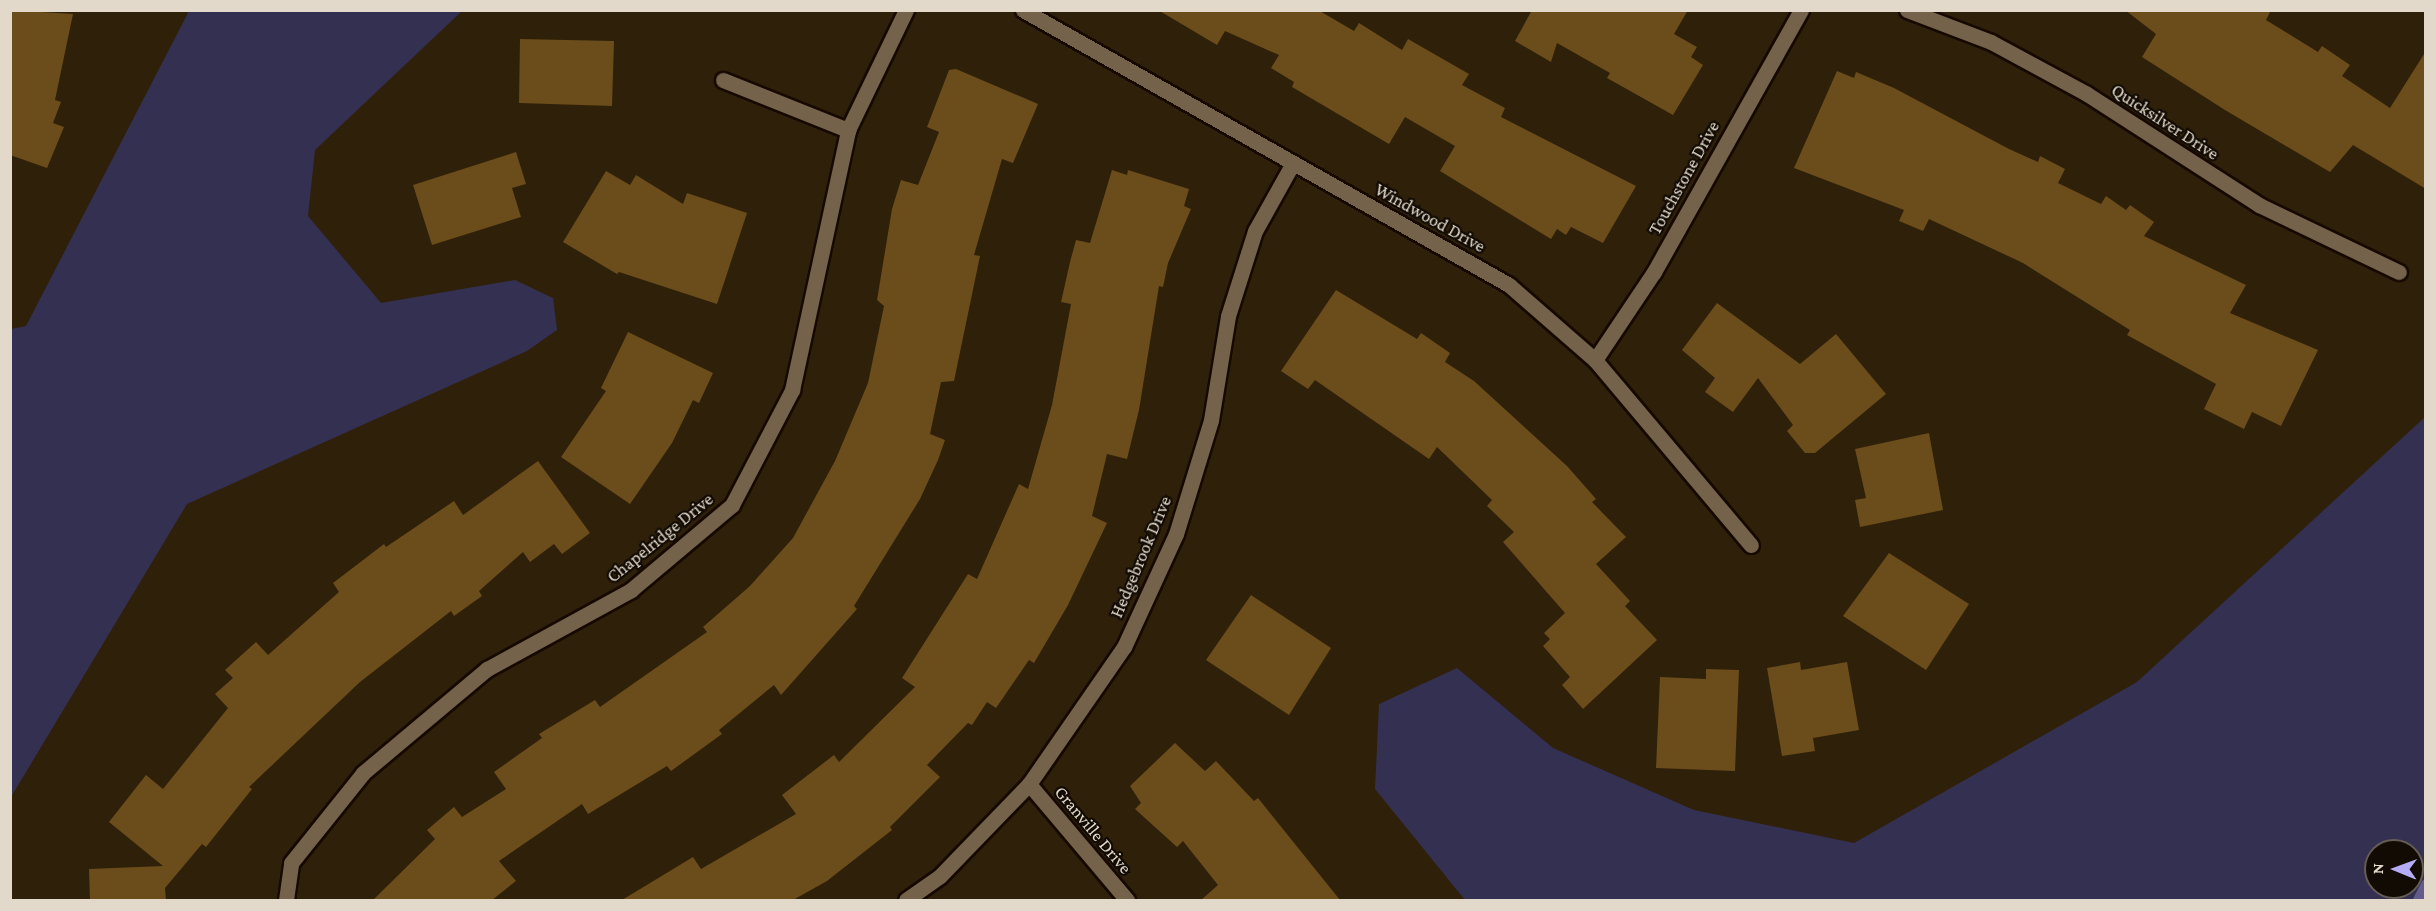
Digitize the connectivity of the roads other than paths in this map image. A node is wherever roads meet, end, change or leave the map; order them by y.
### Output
1 (906, 10) edge
2 (1023, 10) edge
3 (1801, 10) edge
4 (1906, 10) edge
5 (723, 80) dead end
6 (848, 130) junction
7 (1293, 163) junction
8 (2399, 272) dead end
9 (1595, 360) junction
10 (1751, 544) dead end
11 (1029, 784) junction
12 (286, 900) edge
13 (906, 900) edge
14 (1127, 900) edge

1 - 6 street, Chapelridge Drive
2 - 7 street, Windwood Drive
3 - 9 street, Touchstone Drive
4 - 8 street, Quicksilver Drive
5 - 6 street
6 - 12 street, Chapelridge Drive
7 - 9 street, Windwood Drive
7 - 11 street, Hedgebrook Drive
9 - 10 street, Windwood Drive
11 - 13 street, Hedgebrook Drive
11 - 14 street, Granville Drive

